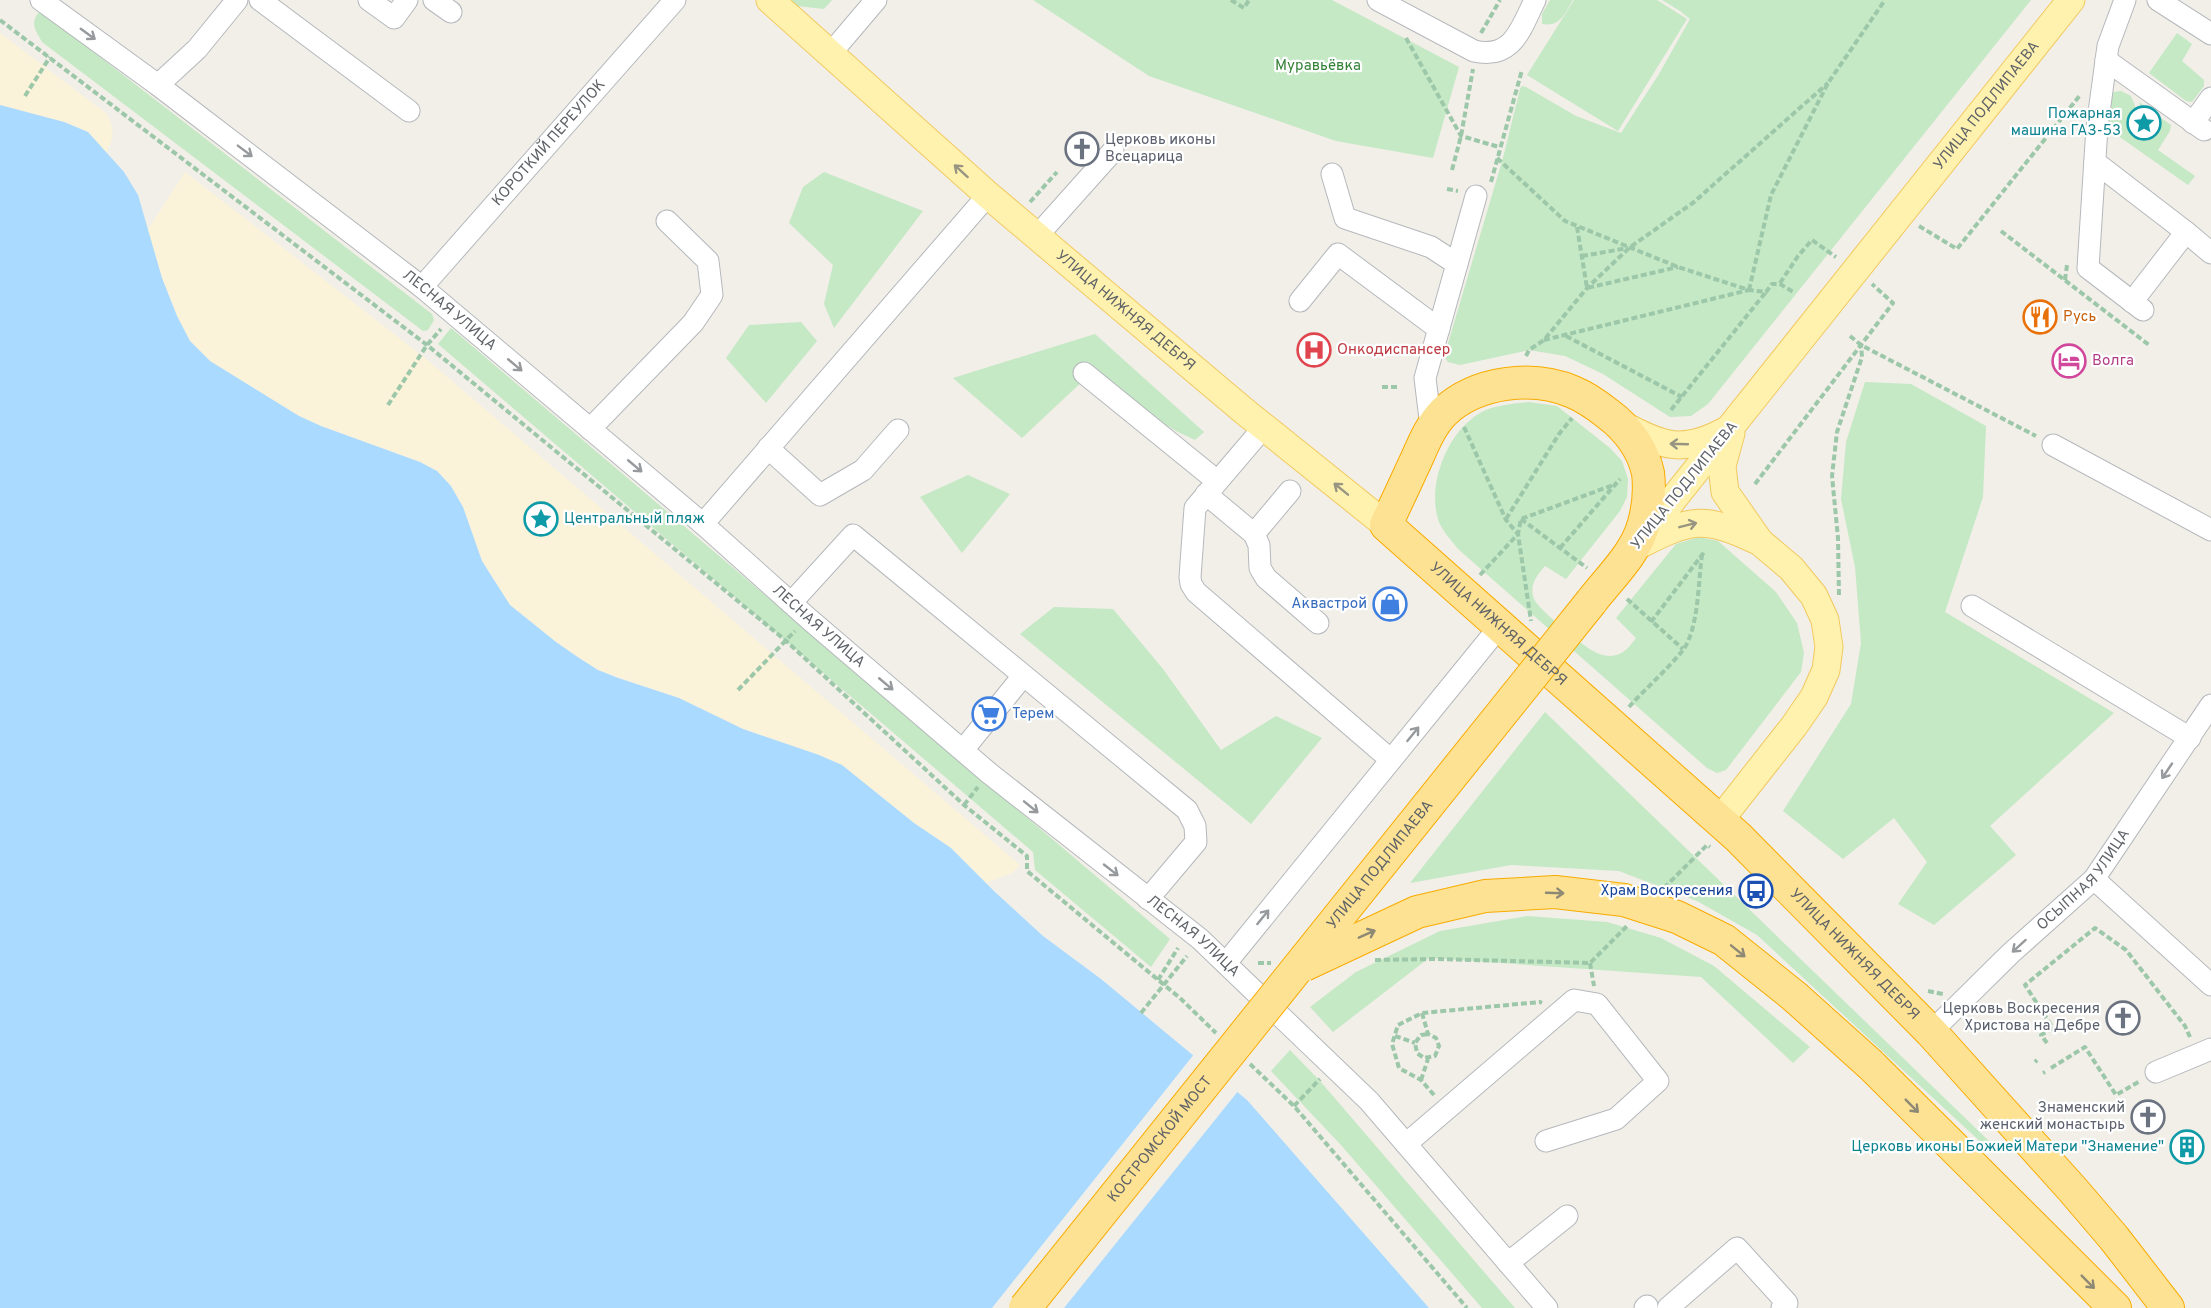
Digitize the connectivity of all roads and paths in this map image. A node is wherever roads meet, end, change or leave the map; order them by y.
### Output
1 (41, 0) edge
2 (237, 0) edge
3 (260, 0) edge
4 (369, 0) edge
5 (407, 0) edge
6 (675, 0) edge
7 (770, 0) edge
8 (876, 0) edge
9 (1231, 0) edge
10 (1249, 0) edge
11 (1378, 0) edge
12 (1500, 0) edge
13 (1535, 0) edge
14 (1885, 0) edge
15 (2071, 0) edge
16 (2125, 0) edge
17 (2158, 0) edge
18 (2181, 6) edge
19 (0, 20) edge
20 (1485, 29) dead end
21 (1402, 32) dead end
22 (2210, 38) edge
23 (831, 53) junction
24 (50, 57) junction
25 (2106, 60) junction
26 (1473, 69) dead end
27 (1522, 70) dead end
28 (1828, 83) junction
29 (158, 85) junction
30 (2083, 91) dead end
31 (26, 96) dead end
32 (2211, 98) edge
33 (409, 111) dead end
34 (1461, 136) junction
35 (1499, 147) junction
36 (1113, 150) dead end
37 (1497, 158) junction
38 (2095, 162) junction
39 (1452, 170) dead end
40 (1057, 172) dead end
41 (1332, 174) dead end
42 (1483, 189) joint
43 (988, 195) junction
44 (1028, 204) dead end
45 (667, 221) dead end
46 (1577, 226) junction
47 (1919, 226) dead end
48 (2001, 231) dead end
49 (2186, 232) junction
50 (1037, 236) junction
51 (1629, 248) junction
52 (2211, 253) edge
53 (1582, 256) junction
54 (1836, 257) dead end
55 (1457, 264) junction
56 (1678, 267) junction
57 (1780, 284) junction
58 (1872, 284) dead end
59 (422, 287) junction
60 (1587, 288) junction
61 (1749, 290) junction
62 (1766, 292) junction
63 (1795, 292) dead end
64 (1300, 301) dead end
65 (444, 326) dead end
66 (1439, 330) junction
67 (1565, 335) junction
68 (1850, 336) dead end
69 (1544, 340) junction
70 (427, 345) junction
71 (1861, 345) junction
72 (2149, 345) dead end
73 (1526, 356) dead end
74 (1084, 373) dead end
75 (1382, 387) dead end
76 (1401, 387) dead end
77 (1682, 397) junction
78 (387, 405) dead end
79 (1671, 410) dead end
80 (1575, 415) dead end
81 (1462, 421) dead end
82 (1621, 424) junction
83 (1733, 426) junction
84 (1264, 427) junction
85 (1431, 427) junction
86 (590, 429) junction
87 (898, 430) dead end
88 (2053, 444) joint
89 (768, 448) junction
90 (1620, 479) dead end
91 (1616, 484) junction
92 (1755, 484) dead end
93 (1211, 488) junction
94 (1290, 491) dead end
95 (1521, 519) junction
96 (1506, 520) junction
97 (702, 524) junction
98 (1386, 525) junction
99 (2211, 530) edge
100 (1254, 534) junction
101 (1518, 534) junction
102 (1760, 542) junction
103 (1635, 547) junction
104 (1560, 548) junction
105 (1584, 565) dead end
106 (1480, 575) dead end
107 (1627, 599) dead end
108 (1839, 599) dead end
109 (791, 603) junction
110 (1972, 606) dead end
111 (1531, 621) dead end
112 (1651, 622) junction
113 (1318, 623) dead end
114 (1500, 626) junction
115 (799, 627) dead end
116 (785, 640) junction
117 (1683, 649) junction
118 (1023, 676) junction
119 (738, 690) dead end
120 (2211, 705) edge
121 (1629, 708) dead end
122 (2190, 738) junction
123 (963, 750) junction
124 (1391, 760) junction
125 (981, 783) dead end
126 (964, 805) junction
127 (1717, 835) junction
128 (2094, 879) junction
129 (1657, 895) dead end
130 (1148, 899) junction
131 (1632, 921) dead end
132 (1178, 948) dead end
133 (1187, 956) dead end
134 (1365, 961) dead end
135 (1226, 963) junction
136 (1258, 963) dead end
137 (1288, 966) junction
138 (1158, 981) junction
139 (1163, 985) junction
140 (2211, 985) edge
141 (1142, 1013) dead end
142 (1422, 1013) junction
143 (1558, 1013) junction
144 (1931, 1032) junction
145 (1428, 1034) junction
146 (1395, 1036) junction
147 (1222, 1038) dead end
148 (1415, 1043) junction
149 (2047, 1043) dead end
150 (2204, 1052) edge
151 (1428, 1059) junction
152 (1248, 1062) dead end
153 (2051, 1068) dead end
154 (2156, 1072) joint
155 (1321, 1079) dead end
156 (1421, 1080) junction
157 (1294, 1107) junction
158 (1446, 1110) junction
159 (1546, 1141) dead end
160 (1406, 1144) junction
161 (1567, 1216) dead end
162 (1508, 1263) junction
163 (1025, 1308) edge
164 (1467, 1308) edge
165 (1546, 1308) edge
166 (1654, 1308) edge
167 (1782, 1308) edge
168 (2115, 1308) edge
169 (2168, 1308) edge

1 -> 29 street, ЛЕСНАЯ УЛИЦА
2 - 29 street
3 - 33 street
4 - 5 street
6 - 59 street, КОРОТКИЙ ПЕРЕУЛОК
7 - 23 main road, УЛИЦА НИЖНЯЯ ДЕБРЯ
8 - 23 street
9 - 10 path
11 - 13 street
12 - 20 path
14 - 28 path
15 - 83 main road, УЛИЦА ПОДЛИПАЕВА
16 - 25 street
17 - 18 street
18 - 22 street
19 - 24 path
21 - 34 path
43 -> 23 main road, УЛИЦА НИЖНЯЯ ДЕБРЯ
24 - 31 path
24 - 70 path
25 - 32 street
25 - 38 street
26 - 34 path
27 - 35 path
28 - 51 path
28 - 61 path
29 -> 59 street, ЛЕСНАЯ УЛИЦА
30 - 47 path
34 - 35 path
34 - 39 path
35 - 37 path
36 - 50 street
37 - 42 path
37 - 46 path
38 - 49 street
38 - 49 street
40 - 44 path
41 - 55 street
42 - 55 street
43 - 50 main road, УЛИЦА НИЖНЯЯ ДЕБРЯ
43 - 89 street
45 - 86 street
46 - 51 path
46 - 53 path
48 - 72 path
49 - 52 street
50 - 84 main road, УЛИЦА НИЖНЯЯ ДЕБРЯ
51 - 53 path
51 - 56 path
51 - 60 path
53 - 60 path
54 - 57 path
55 - 66 street
56 - 60 path
56 - 61 path
57 - 62 path
57 - 63 path
58 - 71 path
59 -> 86 street, ЛЕСНАЯ УЛИЦА
60 - 69 path
61 - 62 path
61 - 67 path
62 - 77 path
64 - 66 street
65 - 70 path
66 - 85 street
67 - 69 path
67 - 77 path
68 - 71 path
69 - 73 path
70 - 78 path
70 - 116 path
71 - 88 path
71 - 92 path
71 - 108 path
74 - 93 street
75 - 76 path
77 - 79 path
80 - 96 path
81 - 96 path
83 -> 82 main road
82 - 85 highway
82 - 103 highway
83 - 102 main road
83 - 103 main road, УЛИЦА ПОДЛИПАЕВА
84 - 93 street
98 -> 84 main road, УЛИЦА НИЖНЯЯ ДЕБРЯ
85 - 98 highway
86 -> 97 street, ЛЕСНАЯ УЛИЦА
87 - 89 street
88 - 99 street
89 - 97 street
90 - 91 path
91 - 95 path
91 - 104 path
93 - 100 street
93 - 124 street
94 - 100 street
95 - 101 path
95 - 104 path
96 - 101 path
97 - 109 street, ЛЕСНАЯ УЛИЦА
98 - 114 highway, УЛИЦА НИЖНЯЯ ДЕБРЯ
100 - 113 street
101 - 106 path
101 - 111 path
103 -> 102 main road
102 - 127 main road
103 - 137 highway, УЛИЦА ПОДЛИПАЕВА, bridge
104 - 105 path
107 - 112 path
109 - 118 street
109 -> 123 street, ЛЕСНАЯ УЛИЦА
110 - 122 street
112 - 117 path
112 - 117 path
124 -> 114 street
114 - 127 highway, УЛИЦА НИЖНЯЯ ДЕБРЯ
115 - 116 path
116 - 119 path
116 - 126 path
117 - 121 path
118 - 123 street
118 - 130 street
120 - 122 street, ОСЫПНАЯ УЛИЦА
122 -> 128 street, ОСЫПНАЯ УЛИЦА
123 -> 130 street, ЛЕСНАЯ УЛИЦА
135 -> 124 street
125 - 126 path
126 - 138 path
127 - 129 path
127 - 144 highway, УЛИЦА НИЖНЯЯ ДЕБРЯ
128 - 140 street
128 -> 144 street, ОСЫПНАЯ УЛИЦА
130 - 135 street, ЛЕСНАЯ УЛИЦА
131 - 134 path
132 - 138 path
133 - 139 path
135 - 160 street, ЛЕСНАЯ УЛИЦА
136 - 137 path
137 - 163 highway, КОСТРОМСКОЙ МОСТ, bridge
137 -> 168 highway, bridge
138 - 139 path
139 - 141 path
139 - 147 path
142 - 143 path
142 - 145 path
142 - 146 path
143 - 158 street
143 - 159 street
144 - 169 highway, УЛИЦА НИЖНЯЯ ДЕБРЯ
145 - 148 path
145 - 151 path
146 - 148 path
146 - 156 path
148 - 151 path
149 - 150 path
150 - 154 street
151 - 156 path
152 - 157 path
153 - 154 path
155 - 157 path
156 - 158 path
157 - 164 path
158 - 160 street
160 - 162 street, ЛЕСНАЯ УЛИЦА
161 - 162 street
162 - 165 street, ЛЕСНАЯ УЛИЦА
166 - 167 street

